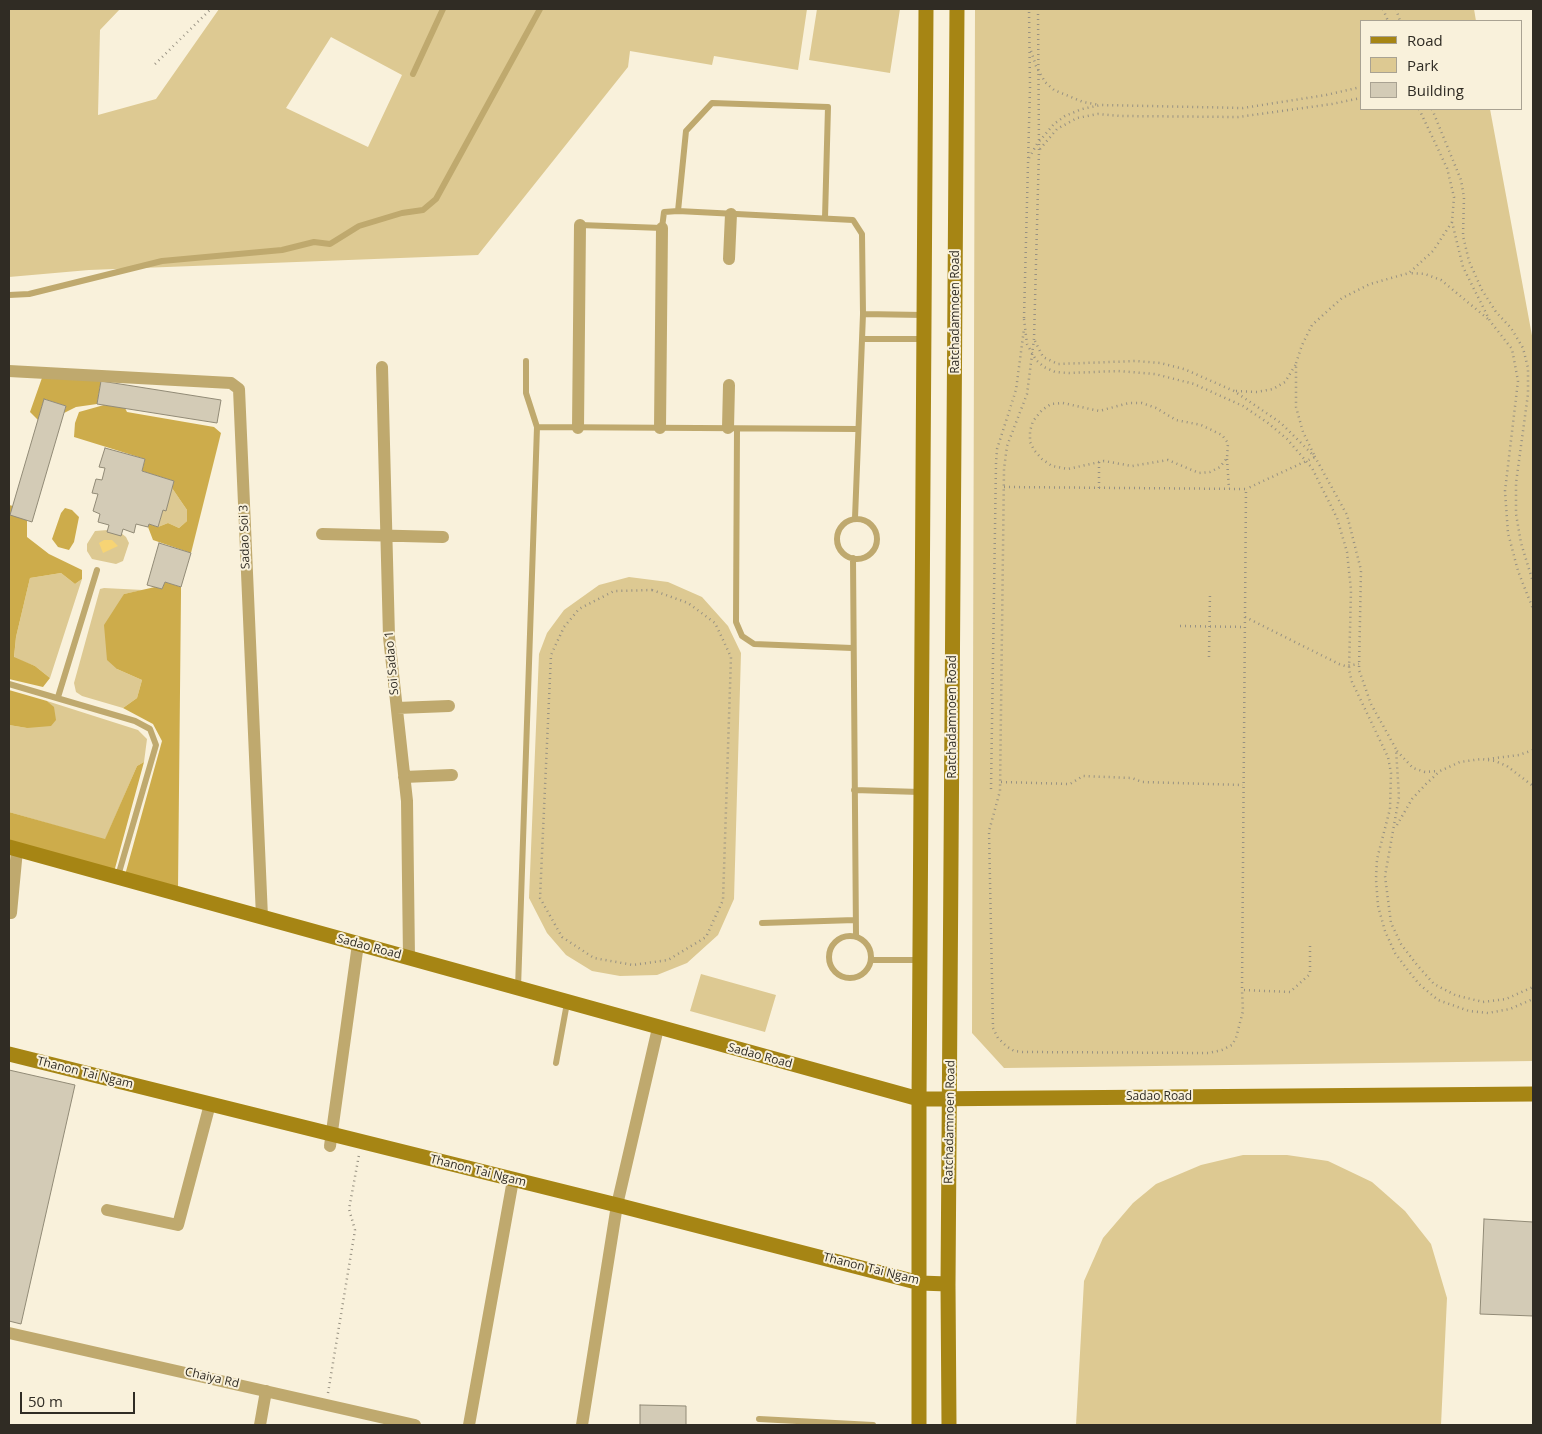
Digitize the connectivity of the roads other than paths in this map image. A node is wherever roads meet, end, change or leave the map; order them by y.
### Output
1 (443, 9) edge
2 (540, 9) edge
3 (926, 9) edge
4 (958, 9) edge
5 (413, 74) dead end
6 (678, 211) junction
7 (731, 214) junction
8 (825, 218) junction
9 (580, 225) joint
10 (662, 228) junction
11 (729, 259) dead end
12 (9, 295) edge
13 (863, 314) junction
14 (923, 315) junction
15 (862, 339) junction
16 (923, 339) junction
17 (526, 361) dead end
18 (382, 367) dead end
19 (9, 371) edge
20 (729, 385) dead end
21 (537, 427) junction
22 (578, 428) junction
23 (660, 428) junction
24 (732, 428) junction
25 (858, 429) junction
26 (855, 518) junction
27 (322, 534) dead end
28 (387, 534) junction
29 (443, 537) dead end
30 (853, 558) junction
31 (97, 570) dead end
32 (852, 648) junction
33 (9, 684) edge
34 (58, 697) junction
35 (450, 706) dead end
36 (397, 708) junction
37 (452, 775) dead end
38 (404, 777) junction
39 (854, 790) junction
40 (921, 792) junction
41 (13, 848) edge
42 (118, 878) junction
43 (11, 913) dead end
44 (262, 918) junction
45 (855, 920) junction
46 (762, 923) dead end
47 (856, 936) junction
48 (358, 944) junction
49 (409, 958) junction
50 (872, 960) junction
51 (920, 960) junction
52 (518, 989) junction
53 (567, 1003) junction
54 (658, 1028) junction
55 (9, 1054) edge
56 (556, 1063) dead end
57 (1533, 1094) edge
58 (950, 1098) junction
59 (919, 1099) junction
60 (210, 1104) junction
61 (331, 1140) junction
62 (513, 1180) junction
63 (617, 1205) junction
64 (107, 1210) dead end
65 (920, 1282) junction
66 (948, 1284) junction
67 (9, 1333) edge
68 (266, 1391) junction
69 (359, 1412) junction
70 (759, 1419) dead end
71 (260, 1425) edge
72 (360, 1425) edge
73 (415, 1425) edge
74 (468, 1425) edge
75 (582, 1425) edge
76 (873, 1425) edge
77 (919, 1425) edge
78 (949, 1425) edge

1 - 5 lane
2 - 12 lane
3 - 14 street
4 - 58 street, Ratchadamnoen Road
6 - 7 lane
6 - 8 lane
6 - 10 lane
7 - 8 lane
7 - 11 street
8 - 13 lane
9 - 10 lane
9 - 22 street
10 - 23 street
13 - 14 lane
13 - 15 lane
14 - 16 street
15 - 16 lane
15 - 25 lane
16 - 40 street
17 - 21 lane
18 - 28 street, Soi Sadao 1
19 - 44 street, Sadao Soi 3
20 - 24 street
21 - 22 lane
21 - 52 lane
22 - 23 lane
23 - 24 lane
24 - 25 lane
24 - 32 lane
25 - 26 lane
26 - 30 lane
26 - 30 lane
27 - 28 street
28 - 29 street
28 - 36 street, Soi Sadao 1
30 - 32 lane
31 - 34 lane
32 - 39 lane
33 - 34 lane
34 - 42 lane
35 - 36 street
36 - 38 street, Soi Sadao 1
37 - 38 street
38 - 49 street, Soi Sadao 1
39 - 40 lane
39 - 45 lane
40 - 51 street
41 - 42 street, Sadao Road
41 - 43 street
42 - 44 street, Sadao Road
44 - 48 street, Sadao Road
45 - 46 lane
45 - 47 lane
47 - 50 lane
47 - 50 lane
48 - 49 street, Sadao Road
48 - 61 street
49 - 52 street, Sadao Road
50 - 51 lane
51 - 59 street
52 - 53 street, Sadao Road
53 - 54 street, Sadao Road
53 - 56 lane
54 - 59 street, Sadao Road
54 - 63 street
55 - 60 street, Thanon Tai Ngam
57 - 58 street, Sadao Road
58 - 59 street, Sadao Road
58 - 66 street, Ratchadamnoen Road
59 - 65 street
60 - 61 street, Thanon Tai Ngam
60 - 64 street
61 - 62 street, Thanon Tai Ngam
62 - 63 street, Thanon Tai Ngam
62 - 74 street
63 - 65 street, Thanon Tai Ngam
63 - 75 street
65 - 66 street, Thanon Tai Ngam
65 - 77 street
66 - 78 street, Ratchadamnoen Road
67 - 68 street, Chaiya Rd
68 - 69 street, Chaiya Rd
68 - 71 street
69 - 72 street
69 - 73 street, Chaiya Rd
70 - 76 lane

